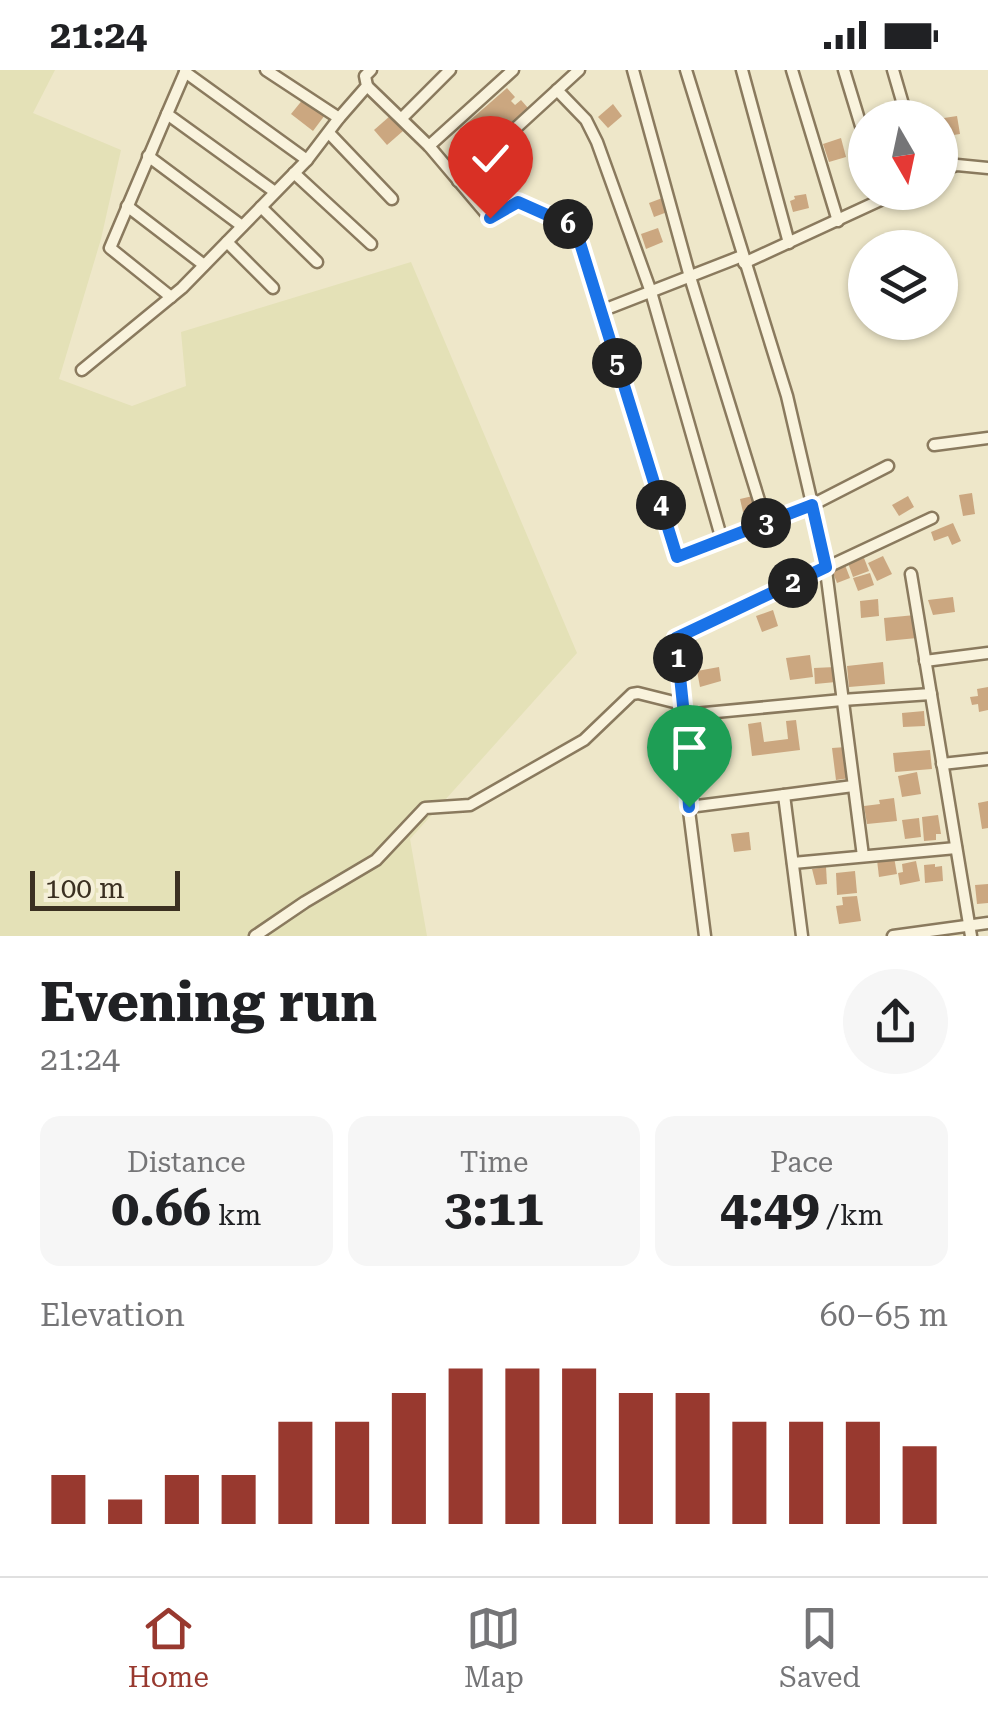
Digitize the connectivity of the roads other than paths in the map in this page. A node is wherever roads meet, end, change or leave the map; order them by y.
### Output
1 (266, 70) edge
2 (371, 70) edge
3 (450, 70) edge
4 (513, 70) edge
5 (579, 70) edge
6 (633, 70) edge
7 (686, 70) edge
8 (742, 70) edge
9 (792, 70) edge
10 (844, 70) edge
11 (893, 70) edge
12 (186, 71) edge
13 (367, 86) junction
14 (557, 90) junction
15 (853, 100) edge
16 (901, 100) edge
17 (167, 114) junction
18 (338, 118) junction
19 (402, 118) junction
20 (328, 133) junction
21 (429, 146) junction
22 (148, 156) junction
23 (307, 160) junction
24 (958, 164) edge
25 (988, 168) edge
26 (294, 172) junction
27 (458, 181) junction
28 (276, 192) junction
29 (392, 199) dead end
30 (127, 206) junction
31 (261, 208) junction
32 (858, 210) edge
33 (838, 221) junction
34 (242, 226) junction
35 (226, 242) junction
36 (789, 243) junction
37 (370, 244) dead end
38 (743, 260) junction
39 (317, 262) dead end
40 (204, 264) junction
41 (690, 277) junction
42 (272, 288) dead end
43 (651, 292) junction
44 (170, 297) junction
45 (601, 312) junction
46 (82, 370) dead end
47 (988, 438) edge
48 (934, 445) dead end
49 (888, 466) dead end
50 (812, 505) junction
51 (932, 518) dead end
52 (766, 523) junction
53 (722, 540) junction
54 (826, 567) junction
55 (911, 574) dead end
56 (988, 653) edge
57 (925, 660) junction
58 (931, 694) junction
59 (842, 700) junction
60 (683, 709) junction
61 (988, 759) edge
62 (942, 764) junction
63 (854, 786) junction
64 (784, 795) junction
65 (689, 807) junction
66 (956, 848) junction
67 (863, 856) junction
68 (793, 863) junction
69 (988, 923) edge
70 (970, 931) edge
71 (255, 936) edge
72 (705, 936) edge
73 (802, 936) edge
74 (892, 936) edge

1 - 18 street
2 - 13 street
3 - 19 street
4 - 21 street
5 - 14 street
6 - 41 street
7 - 38 street
8 - 36 street
9 - 33 street
10 - 15 street
11 - 16 street
12 - 17 street
12 - 23 street
13 - 18 street
13 - 19 street
14 - 27 street
14 - 43 street
17 - 22 street
17 - 28 street
18 - 20 street
19 - 21 street
20 - 23 street
20 - 29 street
21 - 27 street
22 - 30 street
22 - 34 street
23 - 26 street
24 - 25 street
26 - 28 street
26 - 37 street
27 - 45 street
28 - 31 street
30 - 40 street
30 - 44 street
31 - 34 street
31 - 39 street
32 - 33 street
33 - 36 street
34 - 35 street
35 - 40 street
35 - 42 street
36 - 38 street
38 - 41 street
38 - 50 street
40 - 44 street
41 - 43 street
41 - 52 street
43 - 45 street
43 - 53 street
44 - 46 street
45 - 53 street
47 - 48 street
49 - 50 street
50 - 52 street
50 - 54 street
51 - 54 street
52 - 53 street
54 - 59 street
54 - 60 street
55 - 57 street
56 - 57 street
57 - 58 street
58 - 59 street
58 - 62 street
59 - 60 street
59 - 63 street
60 - 65 street
60 - 71 street
61 - 62 street
62 - 66 street
63 - 64 street
63 - 67 street
64 - 65 street
64 - 68 street
65 - 72 street
66 - 67 street
66 - 70 street
67 - 68 street
68 - 73 street
69 - 70 street
70 - 74 street

